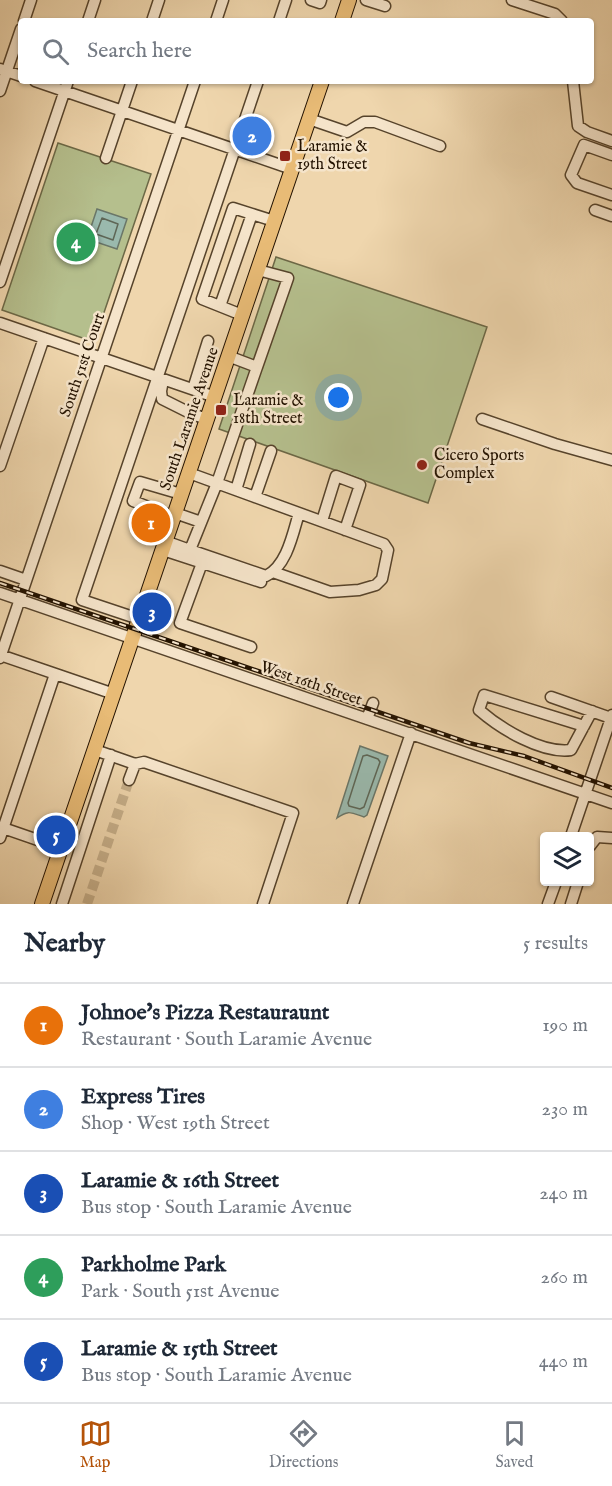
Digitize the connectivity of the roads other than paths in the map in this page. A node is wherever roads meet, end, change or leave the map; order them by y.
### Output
1 (31, 0) edge
2 (95, 0) edge
3 (159, 0) edge
4 (223, 0) edge
5 (286, 0) edge
6 (311, 0) edge
7 (321, 0) edge
8 (366, 0) edge
9 (512, 0) edge
10 (346, 1) edge
11 (385, 6) dead end
12 (25, 18) edge
13 (89, 18) edge
14 (153, 18) edge
15 (217, 18) edge
16 (280, 18) edge
17 (343, 18) edge
18 (559, 18) edge
19 (18, 35) edge
20 (3, 70) edge
21 (18, 75) edge
22 (131, 84) edge
23 (194, 84) edge
24 (257, 84) edge
25 (321, 84) edge
26 (573, 84) edge
27 (66, 86) edge
28 (0, 91) edge
29 (122, 111) junction
30 (309, 119) junction
31 (179, 130) junction
32 (587, 132) junction
33 (612, 141) edge
34 (584, 145) junction
35 (440, 146) dead end
36 (235, 149) junction
37 (612, 155) edge
38 (106, 158) dead end
39 (292, 169) junction
40 (612, 195) edge
41 (595, 210) dead end
42 (252, 214) junction
43 (612, 216) edge
44 (274, 221) junction
45 (258, 270) junction
46 (0, 282) edge
47 (219, 306) junction
48 (242, 315) junction
49 (0, 323) edge
50 (44, 338) junction
51 (208, 341) dead end
52 (228, 356) junction
53 (102, 358) junction
54 (257, 367) junction
55 (161, 382) junction
56 (193, 389) junction
57 (214, 397) junction
58 (201, 418) junction
59 (482, 419) dead end
60 (250, 444) dead end
61 (271, 451) dead end
62 (612, 460) edge
63 (0, 466) edge
64 (189, 472) junction
65 (217, 483) junction
66 (236, 490) junction
67 (181, 494) junction
68 (255, 497) junction
69 (299, 513) junction
70 (175, 514) junction
71 (322, 521) junction
72 (201, 522) junction
73 (345, 530) junction
74 (164, 545) junction
75 (190, 550) junction
76 (202, 563) junction
77 (0, 571) edge
78 (273, 572) junction
79 (26, 580) junction
80 (261, 582) dead end
81 (0, 593) edge
82 (20, 600) junction
83 (139, 619) junction
84 (133, 638) junction
85 (250, 647) dead end
86 (0, 656) edge
87 (55, 674) junction
88 (114, 694) junction
89 (551, 697) dead end
90 (373, 703) dead end
91 (592, 711) junction
92 (611, 716) edge
93 (367, 719) junction
94 (584, 726) junction
95 (411, 733) junction
96 (95, 750) junction
97 (111, 755) junction
98 (135, 764) junction
99 (129, 780) tunnel mouth
100 (585, 794) junction
101 (612, 803) edge
102 (1, 831) edge
103 (573, 832) edge
104 (612, 838) edge
105 (594, 841) edge
106 (61, 848) junction
107 (555, 886) edge
108 (577, 886) edge
109 (42, 904) edge
110 (62, 904) edge
111 (263, 904) edge
112 (352, 904) edge
113 (548, 904) edge
114 (571, 904) edge

1 - 12 street
2 - 13 street
3 - 14 street
4 - 15 street
5 - 16 street
6 - 7 street
8 - 11 street
9 - 18 street
10 - 17 main road
19 - 20 street
20 - 21 street
20 - 28 street
22 - 29 street
23 - 31 street, South 51st Court
24 - 36 street
25 - 30 main road, South Laramie Avenue
26 - 32 street
27 - 29 street
27 - 46 street
29 - 31 street
29 - 38 street
30 - 35 street
30 - 39 main road, South Laramie Avenue
31 - 36 street
31 - 53 street, South 51st Court
32 - 33 street
32 - 34 street
34 - 37 street
34 - 40 street
36 - 39 street
36 - 55 street
39 - 44 main road, South Laramie Avenue
41 - 43 street
42 - 44 street
42 - 47 street
42 - 47 street
44 - 45 main road, South Laramie Avenue
45 - 48 main road, South Laramie Avenue
45 - 54 street
47 - 48 street
48 - 52 main road, South Laramie Avenue
49 - 50 street
50 - 53 street
50 - 63 street
51 - 56 street
52 - 54 street
52 - 57 main road, South Laramie Avenue
53 - 55 street
53 - 79 street, South 51st Court
54 - 65 street
55 - 56 street
55 - 58 street
55 - 83 street
56 - 57 street
57 - 58 main road, South Laramie Avenue
58 - 64 main road, South Laramie Avenue
59 - 62 street
60 - 66 street
61 - 68 street
64 - 65 street
64 - 67 main road, South Laramie Avenue
65 - 66 street
65 - 72 street
66 - 68 street
67 - 70 main road, South Laramie Avenue
67 - 70 street
68 - 69 street
69 - 71 street
69 - 78 street
70 - 72 street
70 - 74 main road, South Laramie Avenue
71 - 73 street
71 - 73 street
72 - 75 street
73 - 78 street
74 - 75 street
74 - 76 street
74 - 83 main road, South Laramie Avenue
75 - 78 street
76 - 80 street
76 - 85 street
77 - 79 street
79 - 82 street, South 51st Court
81 - 82 street, West 16th Street
82 - 84 street, West 16th Street
82 - 86 street, South 51st Court
83 - 84 main road, South Laramie Avenue
84 - 88 main road, South Laramie Avenue
84 - 93 street, West 16th Street
86 - 87 street
87 - 88 street
87 - 102 street
88 - 96 main road, South Laramie Avenue
89 - 91 street
90 - 93 street
91 - 92 street
91 - 94 street
92 - 100 street
93 - 95 street, West 16th Street
94 - 94 street
95 - 100 street, West 16th Street
95 - 112 street
96 - 97 street
96 - 106 main road, South Laramie Avenue
97 - 98 street
97 - 110 street
98 - 99 street
98 - 111 street
100 - 101 street, West 16th Street
100 - 103 street
102 - 106 street
104 - 105 street
106 - 109 main road, South Laramie Avenue
107 - 113 street
108 - 114 street

